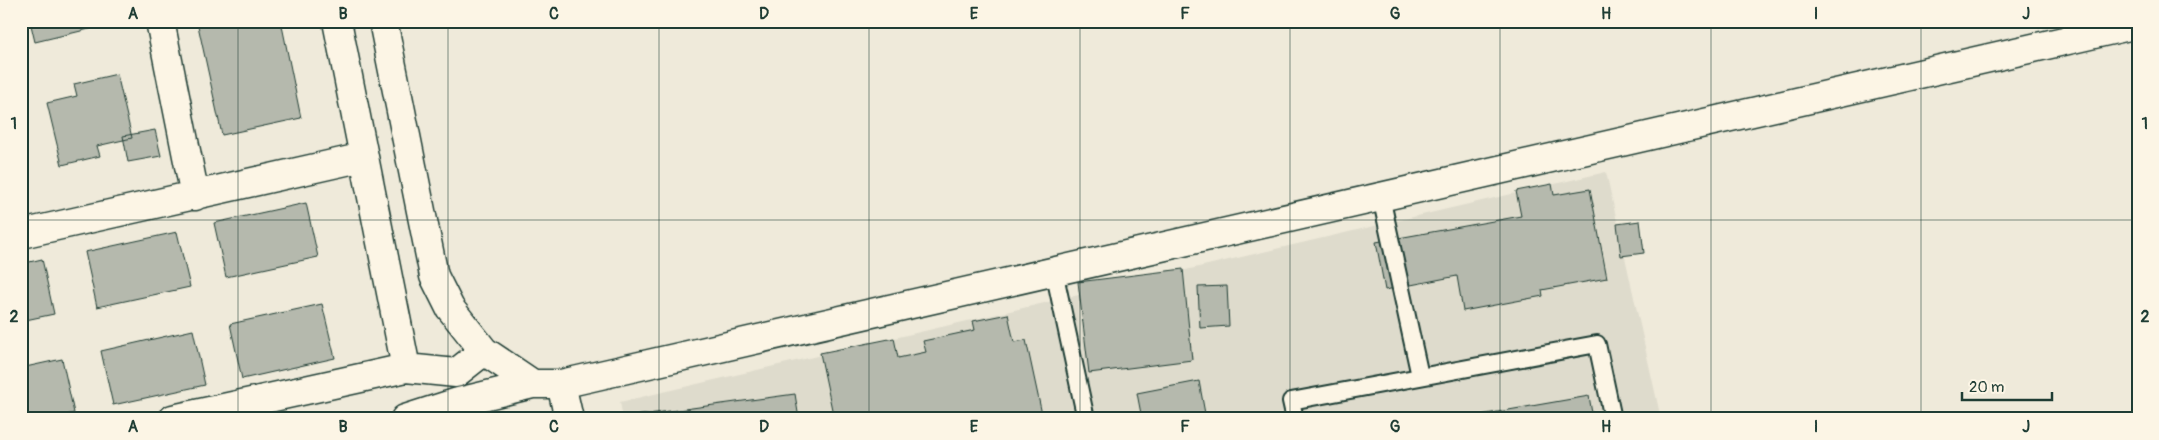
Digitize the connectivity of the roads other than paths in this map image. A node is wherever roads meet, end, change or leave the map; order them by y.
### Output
1 (160, 21) edge
2 (337, 21) edge
3 (383, 21) edge
4 (2138, 24) edge
5 (364, 157) junction
6 (195, 196) junction
7 (1380, 197) junction
8 (21, 234) edge
9 (1054, 271) junction
10 (484, 351) junction
11 (406, 368) junction
12 (456, 373) junction
13 (1420, 376) junction
14 (533, 384) junction
15 (561, 384) junction
16 (458, 402) junction
17 (173, 419) edge
18 (405, 419) edge
19 (569, 419) edge
20 (1086, 419) edge
21 (1295, 419) edge
22 (1613, 419) edge

1 - 6 street
2 - 5 street
3 - 10 street
4 - 7 street
5 - 6 street
5 - 11 street
6 - 8 street
7 - 9 street
7 - 13 lane
9 - 15 street
9 - 20 lane
10 - 12 street
10 - 14 street
11 - 12 street
11 - 17 street
12 - 16 street
13 - 21 lane
13 - 22 lane
14 - 15 street
14 - 16 street
15 - 19 street
16 - 18 street

